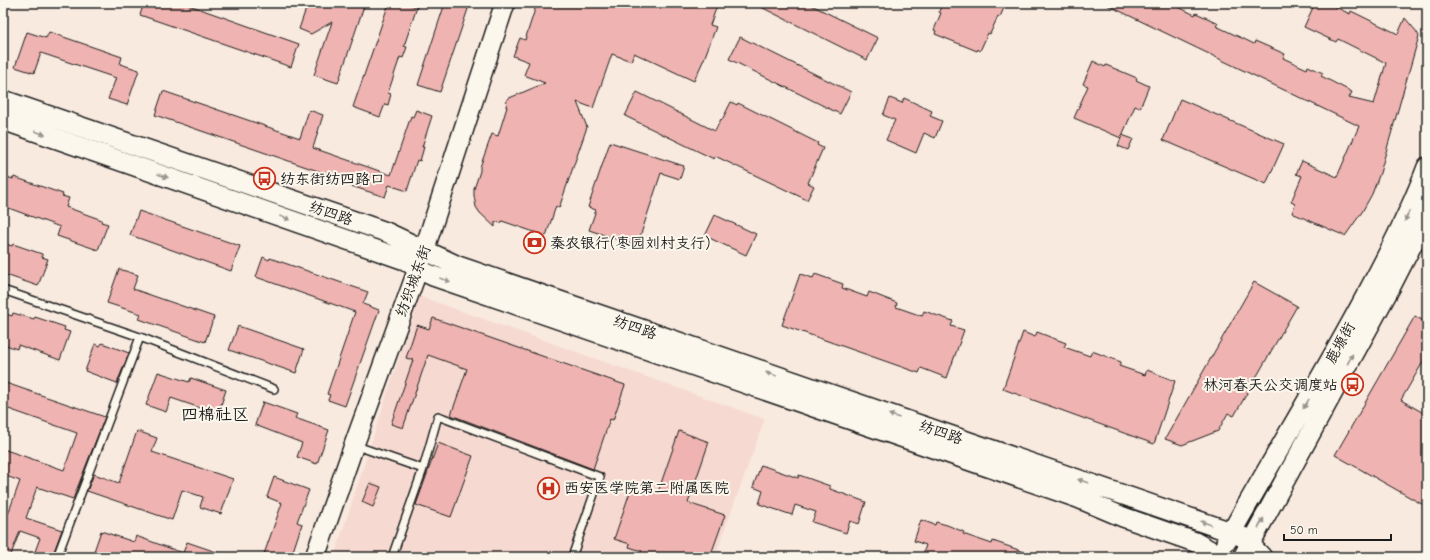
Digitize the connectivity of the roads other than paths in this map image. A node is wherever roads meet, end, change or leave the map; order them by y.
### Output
1 (505, 3) edge
2 (3, 100) edge
3 (3, 120) edge
4 (1427, 167) edge
5 (1427, 210) edge
6 (425, 250) junction
7 (418, 269) junction
8 (3, 290) edge
9 (140, 337) junction
10 (274, 389) dead end
11 (354, 445) junction
12 (423, 469) junction
13 (1232, 532) junction
14 (1252, 553) edge
15 (1220, 556) edge
16 (57, 557) edge
17 (315, 557) edge
18 (392, 557) edge
19 (572, 557) edge

1 - 6 street, 纺织城东街
2 - 6 street, 纺四路
3 -> 7 street, 纺四路
4 -> 13 street, 鹿塬街
14 -> 5 street, 鹿塬街
6 - 7 street, 纺织城东街
13 -> 6 street, 纺四路
7 - 11 street, 纺织城东街
7 -> 15 street, 纺四路
8 - 9 lane
9 - 10 lane
9 - 16 lane
11 - 12 lane
11 - 17 street, 纺织城东街
12 - 18 lane
12 - 19 lane
13 - 14 street, 纺四路
13 - 15 street, 鹿塬街

